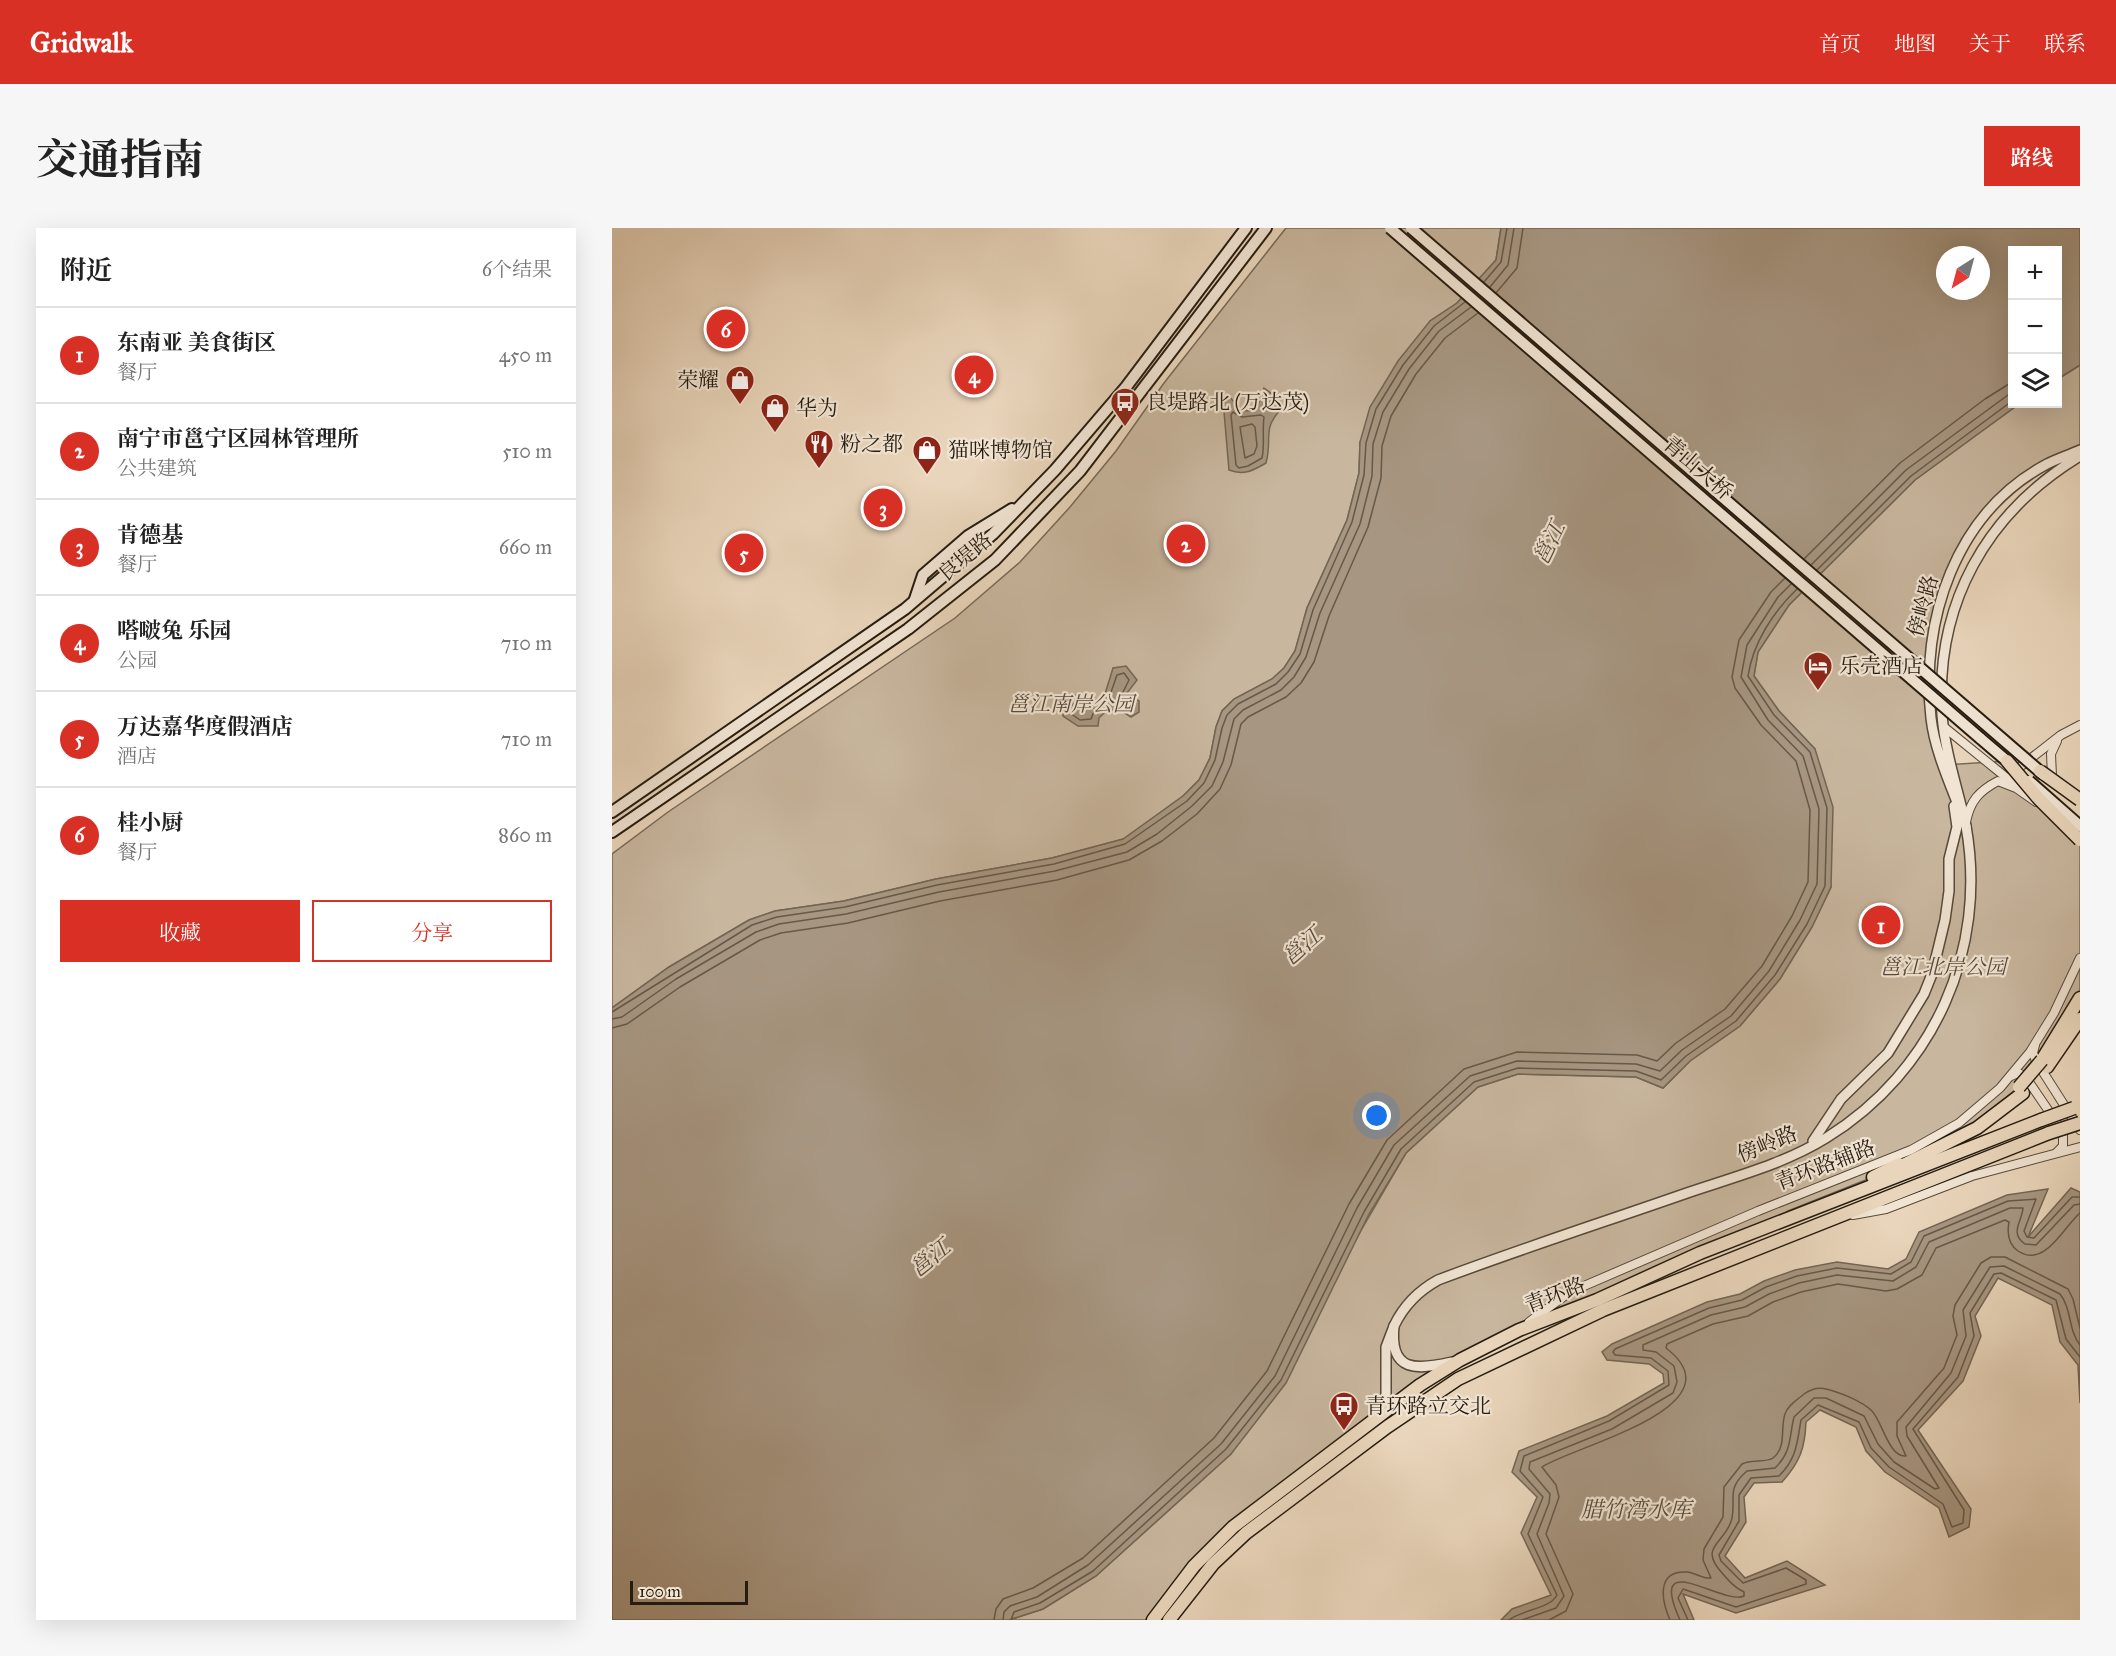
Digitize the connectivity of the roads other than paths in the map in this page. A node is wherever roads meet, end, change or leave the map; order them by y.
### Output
1 (1266, 228) edge
2 (1390, 228) edge
3 (1412, 228) edge
4 (1244, 230) edge
5 (1257, 240) junction
6 (2080, 450) edge
7 (2080, 456) edge
8 (1942, 681) junction
9 (2080, 725) edge
10 (1944, 727) junction
11 (2061, 735) junction
12 (2031, 758) junction
13 (2007, 761) junction
14 (1944, 766) junction
15 (2040, 771) junction
16 (2052, 776) junction
17 (2002, 779) junction
18 (2080, 800) edge
19 (2080, 806) edge
20 (612, 812) edge
21 (1966, 826) junction
22 (2080, 826) edge
23 (612, 832) edge
24 (2080, 840) edge
25 (2080, 958) edge
26 (2080, 998) edge
27 (2080, 1019) edge
28 (2035, 1044) junction
29 (2045, 1064) junction
30 (2009, 1077) junction
31 (2077, 1107) edge
32 (2080, 1123) edge
33 (2080, 1130) edge
34 (2080, 1147) edge
35 (1805, 1148) junction
36 (2056, 1153) junction
37 (1837, 1218) junction
38 (1749, 1234) junction
39 (1394, 1326) junction
40 (1519, 1330) junction
41 (1460, 1360) junction
42 (1374, 1421) junction
43 (1153, 1620) edge
44 (1169, 1620) edge

1 - 5 main road, 良堤路
2 - 13 main road, 青山大桥, bridge
3 - 15 main road, 青山大桥, bridge
4 - 5 main road
4 - 20 main road, 良堤路
5 - 23 main road, 良堤路
6 - 14 street, 傍岭路
7 - 8 street, 傍岭路
8 - 10 street, 傍岭路
8 - 12 street
9 - 11 street
10 - 17 street
10 - 21 street, 傍岭路
11 - 12 street
11 - 16 street
12 - 16 street
12 - 17 street
13 - 22 main road, 青山大桥, bridge
13 - 24 main road, bridge
14 - 21 street, 傍岭路
14 - 35 street
15 - 18 main road, bridge
15 - 19 main road, 青山大桥, bridge
16 - 18 street
17 - 21 street
17 - 24 street
21 - 35 street, 傍岭路
25 - 28 street, 青环路辅路
26 - 29 main road
27 - 29 main road
28 - 30 street, 青环路辅路
28 - 33 street
29 - 38 main road
30 - 36 street
30 - 40 street, 青环路辅路
31 - 38 main road, 青环路, bridge
32 - 37 main road, 青环路, bridge
34 - 36 street
35 - 39 street, 傍岭路
36 - 37 street
37 - 44 main road, 青环路
38 - 40 main road, 青环路
39 - 41 street
39 - 42 street, 傍岭路
40 - 41 main road, 青环路
41 - 42 main road, 青环路
42 - 43 main road, 青环路

